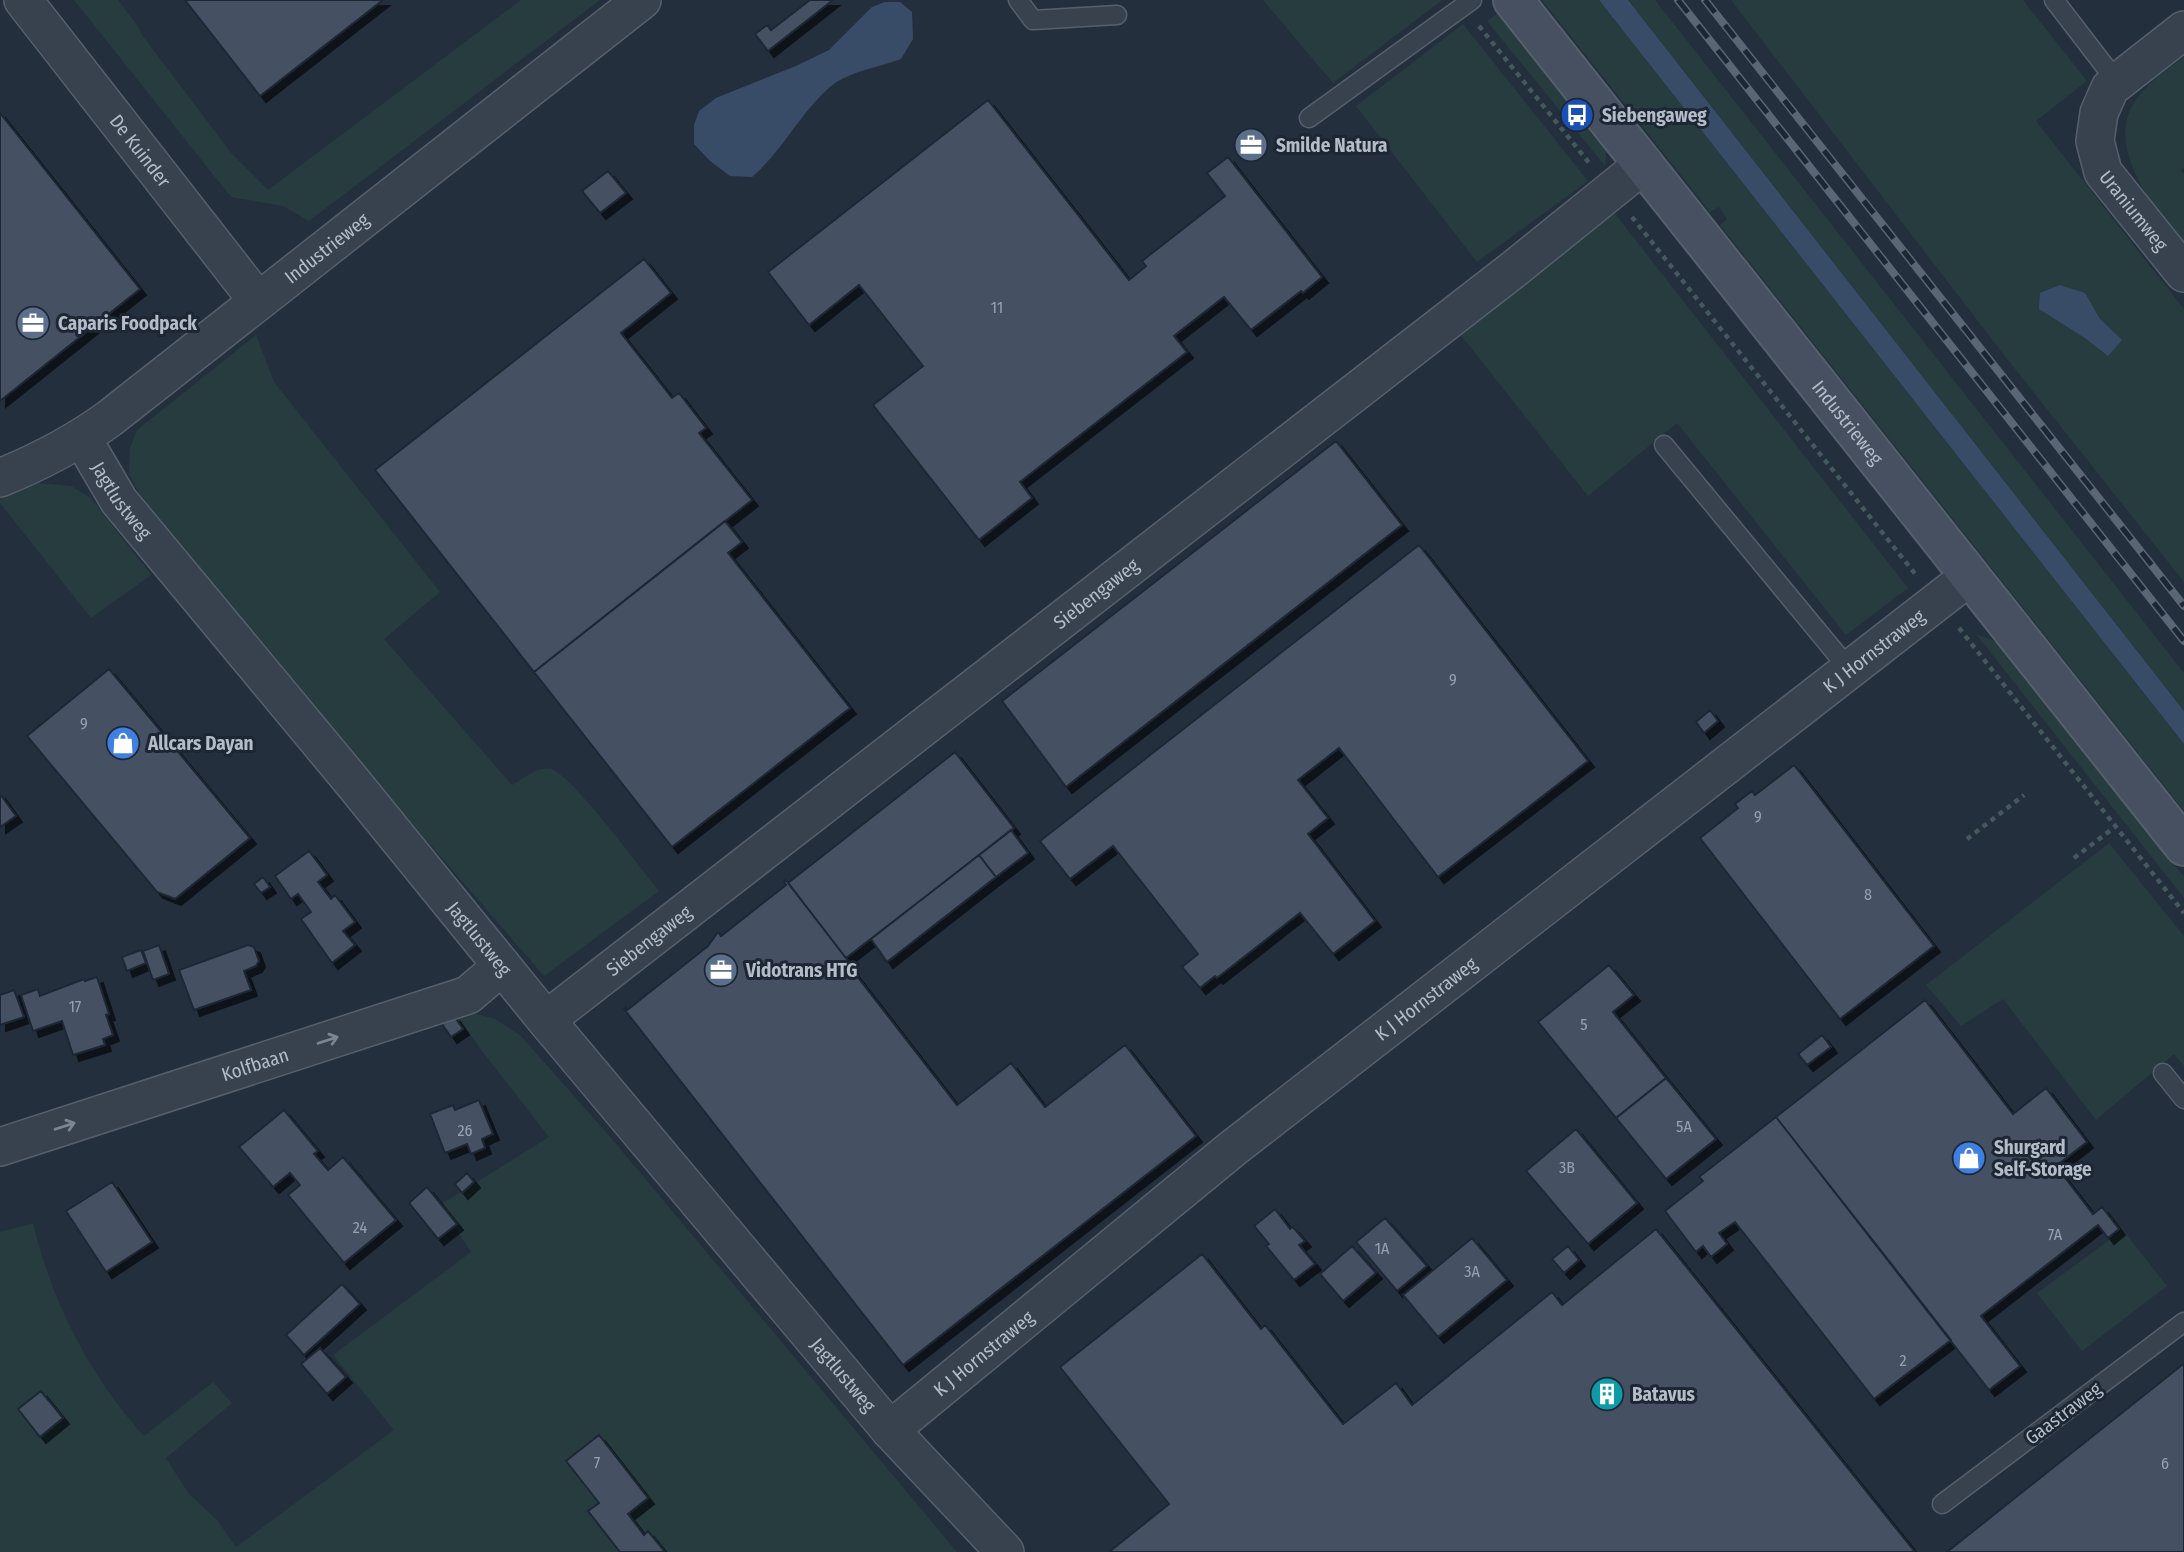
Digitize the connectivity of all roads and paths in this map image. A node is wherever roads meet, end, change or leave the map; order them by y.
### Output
1 (23, 0) edge
2 (642, 0) edge
3 (1018, 0) edge
4 (1513, 0) edge
5 (2054, 0) edge
6 (1468, 3) edge
7 (1117, 15) dead end
8 (2184, 30) edge
9 (2117, 82) junction
10 (1309, 118) dead end
11 (1644, 164) junction
12 (1591, 166) dead end
13 (1626, 209) dead end
14 (2184, 273) edge
15 (258, 301) junction
16 (82, 438) junction
17 (1664, 444) dead end
18 (0, 478) edge
19 (1910, 567) dead end
20 (1970, 576) junction
21 (1963, 634) dead end
22 (1849, 669) junction
23 (2024, 795) dead end
24 (2115, 827) junction
25 (1967, 839) dead end
26 (2184, 846) edge
27 (2074, 858) dead end
28 (2184, 913) edge
29 (502, 966) junction
30 (546, 1020) junction
31 (2163, 1073) dead end
32 (2184, 1099) edge
33 (0, 1147) edge
34 (2184, 1322) edge
35 (890, 1430) junction
36 (1942, 1504) dead end
37 (1005, 1552) edge

1 - 15 street, De Kuinder
2 - 15 street, Industrieweg
3 - 7 lane
4 - 11 main road, Industrieweg
5 - 9 lane
6 - 10 lane
6 - 12 path
8 - 9 street
9 - 14 street, Uraniumweg
11 - 20 main road, Industrieweg
11 - 30 street, Siebengaweg
13 - 19 path
15 - 16 street, Industrieweg
16 - 18 street, Industrieweg
16 - 29 street, Jagtlustweg
17 - 22 lane
20 - 22 street, K J Hornstraweg
20 - 26 main road, Industrieweg
21 - 24 path
22 - 35 street, K J Hornstraweg
23 - 25 path
24 - 27 path
24 - 28 path
29 - 30 street, Jagtlustweg
33 -> 29 street, Kolfbaan
30 - 35 street, Jagtlustweg
31 - 32 lane
34 - 36 lane, Gaastraweg
35 - 37 street, Jagtlustweg

